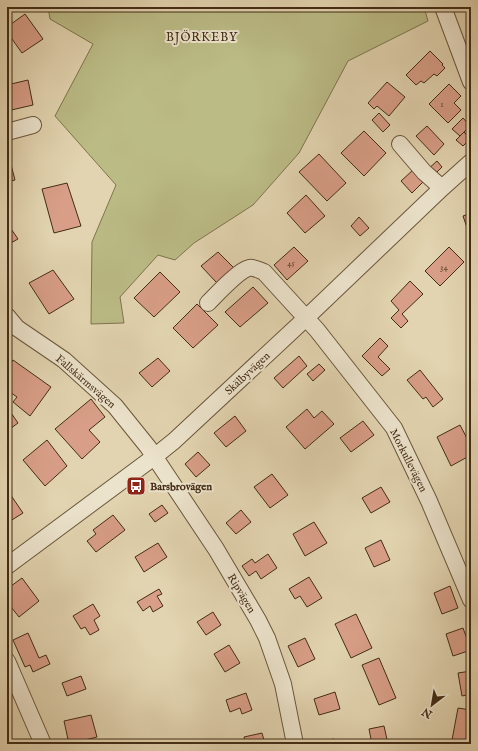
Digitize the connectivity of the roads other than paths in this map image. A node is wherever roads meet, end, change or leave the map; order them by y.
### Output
1 (443, 7) edge
2 (471, 82) edge
3 (33, 125) dead end
4 (7, 132) edge
5 (400, 144) dead end
6 (471, 162) edge
7 (442, 188) junction
8 (208, 303) dead end
9 (7, 316) edge
10 (306, 318) junction
11 (154, 457) junction
12 (7, 566) edge
13 (471, 600) edge
14 (7, 661) edge
15 (43, 744) edge
16 (295, 744) edge

1 - 2 street
3 - 4 street
5 - 7 street
6 - 7 street, Skälbyvägen
7 - 10 street, Skälbyvägen
8 - 10 street, Morkullevägen
9 - 11 street, Fallskärmsvägen
10 - 11 street, Skälbyvägen
10 - 13 street, Morkullevägen
11 - 12 street, Skälbyvägen
11 - 16 street, Ripvägen
14 - 15 street

